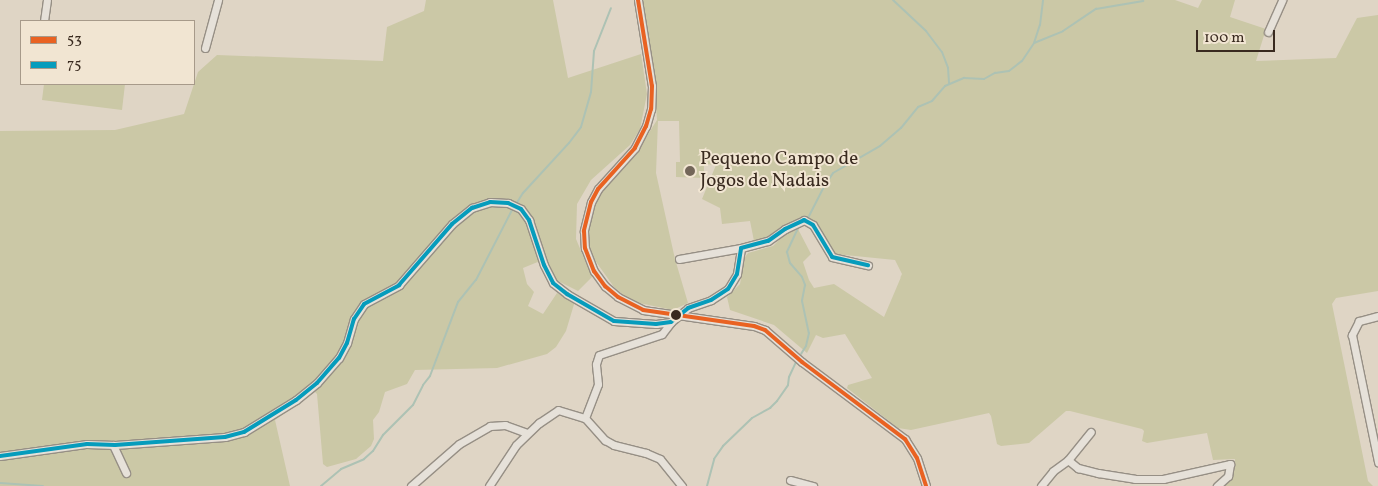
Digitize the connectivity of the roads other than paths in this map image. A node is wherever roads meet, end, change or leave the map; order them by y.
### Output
1 (46, 0) edge
2 (218, 0) edge
3 (638, 0) edge
4 (1280, 1) edge
5 (44, 20) edge
6 (1268, 32) dead end
7 (205, 48) dead end
8 (741, 248) junction
9 (678, 259) dead end
10 (868, 265) dead end
11 (643, 310) junction
12 (679, 315) junction
13 (1378, 316) edge
14 (671, 322) junction
15 (634, 323) junction
16 (585, 418) junction
17 (1091, 432) dead end
18 (527, 433) junction
19 (113, 445) junction
20 (0, 456) edge
21 (1068, 460) junction
22 (1378, 462) edge
23 (126, 474) dead end
24 (790, 480) dead end
25 (411, 486) edge
26 (489, 486) edge
27 (682, 486) edge
28 (813, 486) edge
29 (926, 486) edge
30 (1040, 486) edge
31 (1218, 486) edge

1 - 5 street
2 - 7 street
3 - 11 street
4 - 6 street
8 - 9 street
8 - 10 street
8 - 12 street
11 - 12 street
11 - 15 street
12 - 14 street
12 - 29 street
13 - 22 street
14 - 15 street
14 - 16 street
15 - 19 street
16 - 18 street
16 - 27 street
17 - 21 street
18 - 25 street
18 - 26 street
19 - 20 street
19 - 23 street
21 - 30 street
21 - 31 street
24 - 28 street

